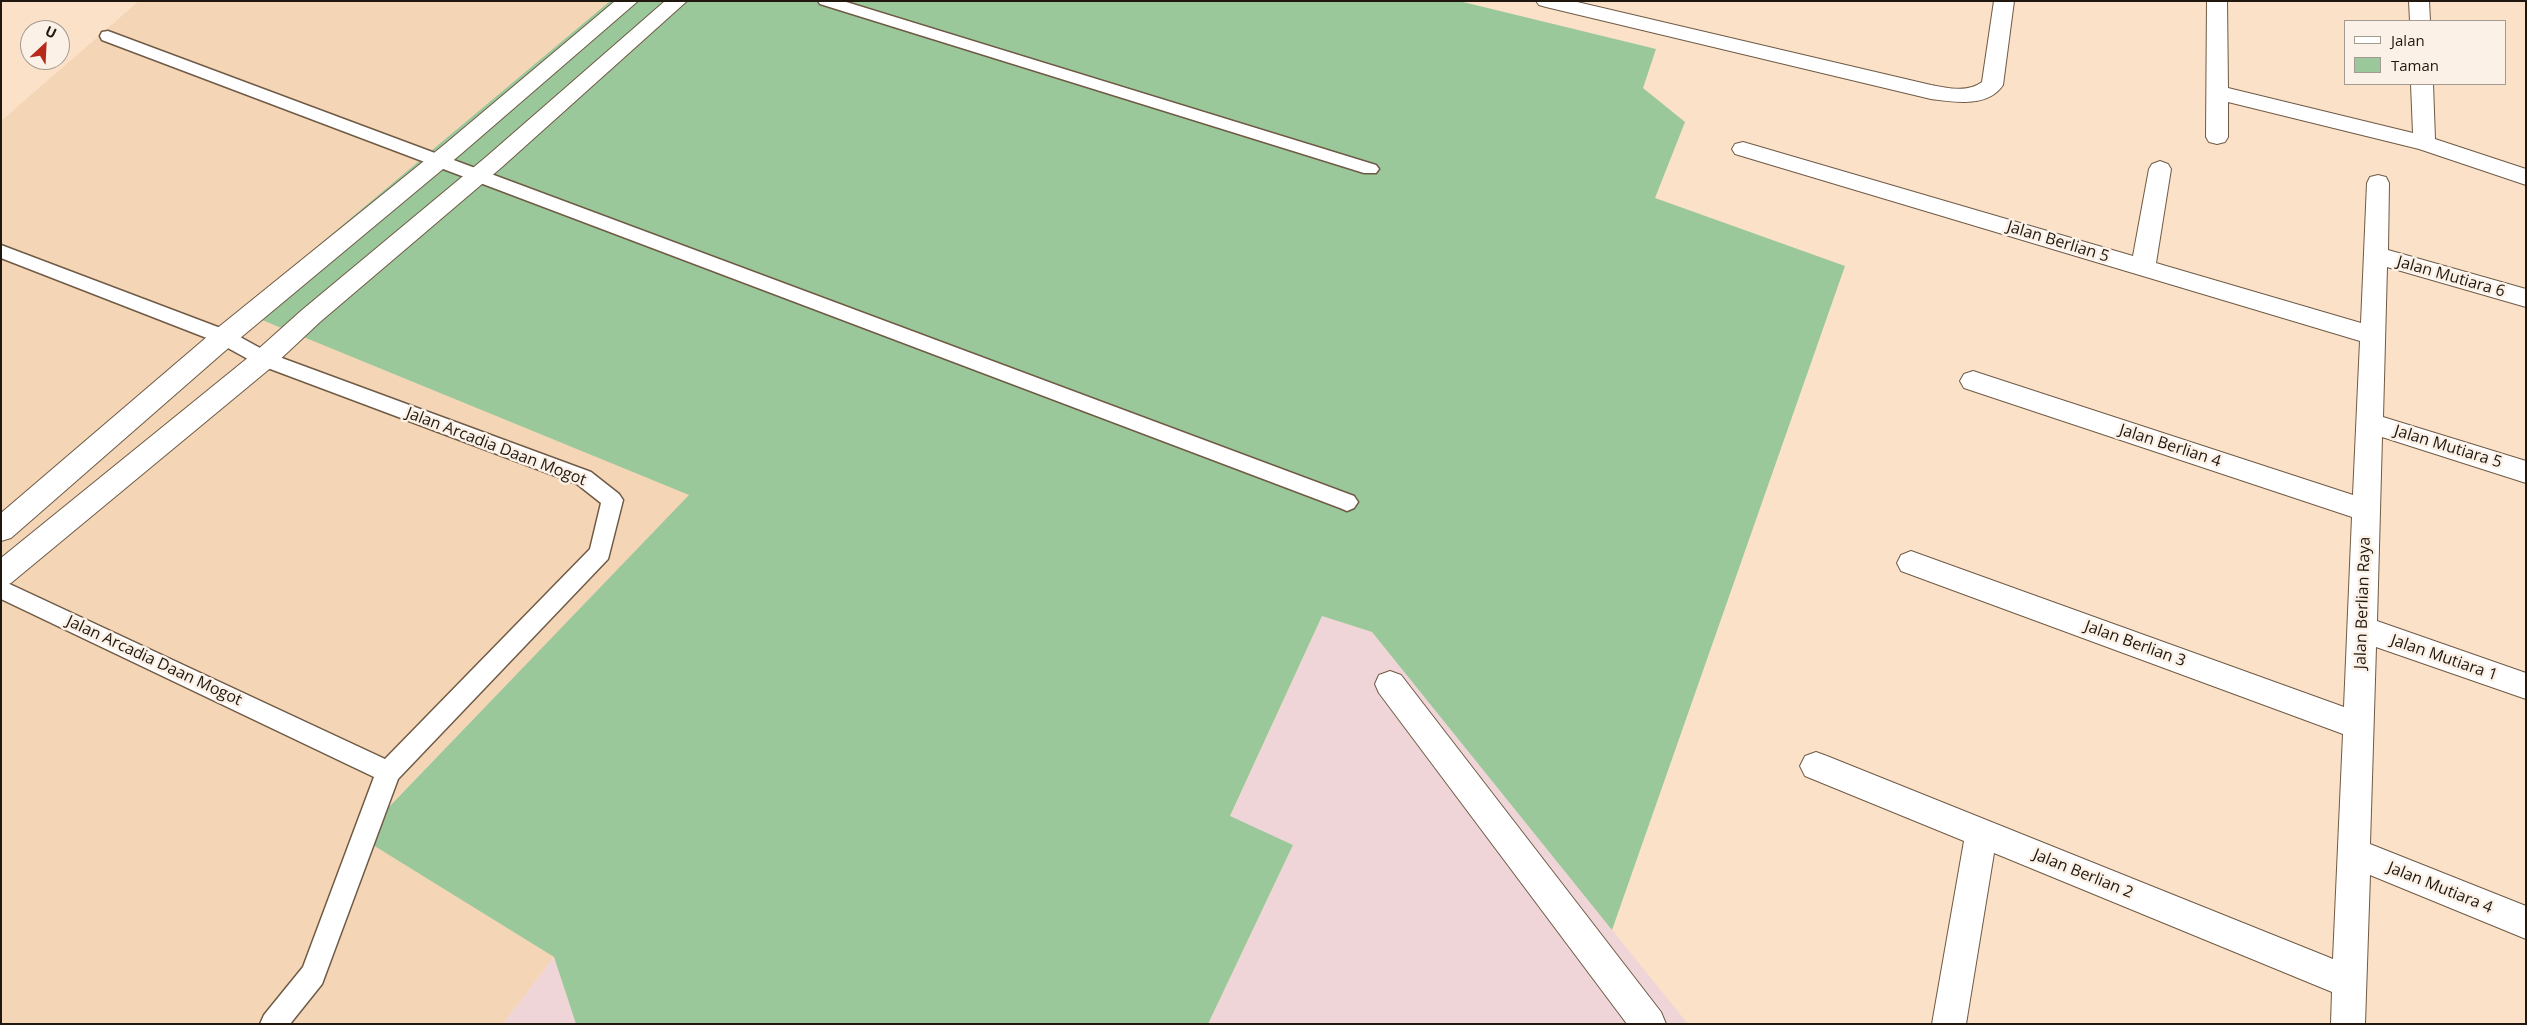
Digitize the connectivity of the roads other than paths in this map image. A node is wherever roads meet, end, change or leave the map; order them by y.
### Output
1 (628, 1) edge
2 (677, 1) edge
3 (826, 1) edge
4 (1546, 1) edge
5 (2004, 1) edge
6 (2217, 1) edge
7 (2419, 1) edge
8 (2420, 20) edge
9 (108, 36) dead end
10 (2422, 85) edge
11 (2217, 92) junction
12 (2217, 138) dead end
13 (2424, 142) junction
14 (1743, 149) dead end
15 (438, 161) junction
16 (1370, 169) dead end
17 (2160, 169) dead end
18 (477, 177) junction
19 (2526, 177) edge
20 (2378, 183) dead end
21 (1, 251) edge
22 (2376, 255) junction
23 (2143, 268) junction
24 (2526, 298) edge
25 (2373, 336) junction
26 (224, 337) junction
27 (264, 359) junction
28 (1973, 381) dead end
29 (2369, 423) junction
30 (2526, 472) edge
31 (1347, 502) dead end
32 (2366, 510) junction
33 (1, 530) edge
34 (1911, 563) dead end
35 (1, 575) edge
36 (1, 589) edge
37 (2362, 629) junction
38 (1390, 684) dead end
39 (2526, 686) edge
40 (2359, 726) junction
41 (1816, 766) dead end
42 (388, 772) junction
43 (1981, 833) junction
44 (2354, 852) junction
45 (2526, 923) edge
46 (2349, 982) junction
47 (272, 1024) edge
48 (1649, 1024) edge
49 (1949, 1024) edge
50 (2348, 1024) edge

1 - 15 street
2 - 18 street
3 - 16 lane
4 - 5 street
6 - 11 street
7 - 8 street
9 - 15 lane
10 - 13 street
11 - 12 street
11 - 13 street
13 - 19 street
14 - 23 street, Jalan Berlian 5
15 - 18 lane
15 - 26 street
17 - 23 street
18 - 27 street
18 - 31 lane
20 - 22 street, Jalan Berlian Raya
21 - 26 lane, Jalan Arcadia Daan Mogot
22 - 24 street, Jalan Mutiara 6
22 - 25 street, Jalan Berlian Raya
23 - 25 street, Jalan Berlian 5
25 - 29 street, Jalan Berlian Raya
26 - 27 lane, Jalan Arcadia Daan Mogot
26 - 33 street
27 - 35 street
27 - 42 lane, Jalan Arcadia Daan Mogot
28 - 32 street, Jalan Berlian 4
29 - 30 street, Jalan Mutiara 5
29 - 32 street, Jalan Berlian Raya
32 - 37 street, Jalan Berlian Raya
34 - 40 street, Jalan Berlian 3
36 - 42 lane, Jalan Arcadia Daan Mogot
37 - 39 street, Jalan Mutiara 1
37 - 40 street, Jalan Berlian Raya
38 - 48 street
40 - 44 street, Jalan Berlian Raya
41 - 43 street, Jalan Berlian 2
42 - 47 lane, Jalan Arcadia Daan Mogot
43 - 46 street, Jalan Berlian 2
43 - 49 street
44 - 45 street, Jalan Mutiara 4
44 - 46 street, Jalan Berlian Raya
46 - 50 street, Jalan Berlian Raya

